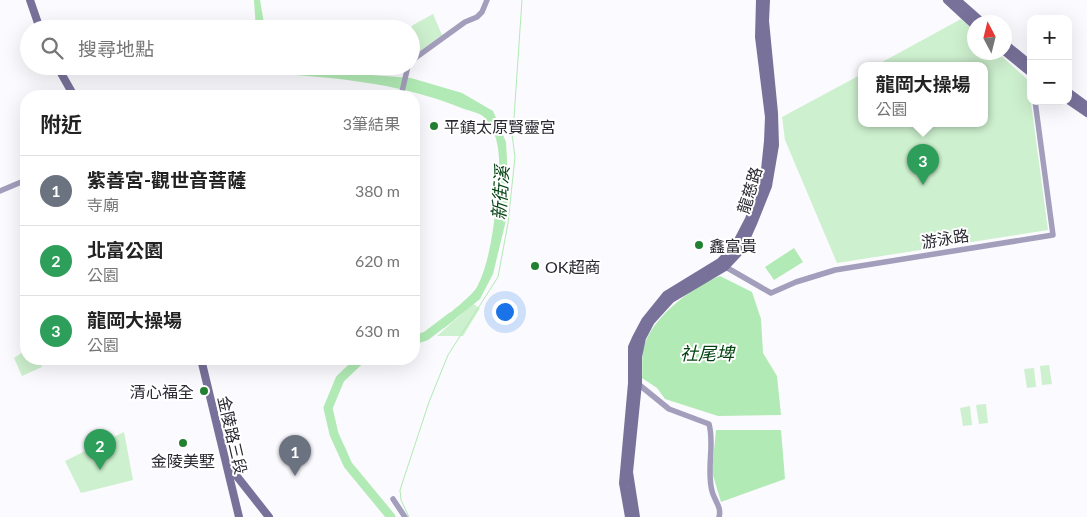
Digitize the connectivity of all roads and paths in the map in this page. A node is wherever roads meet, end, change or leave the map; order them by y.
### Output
1 (30, 0) edge
2 (487, 0) edge
3 (760, 0) edge
4 (766, 0) edge
5 (947, 0) edge
6 (957, 0) edge
7 (974, 15) edge
8 (967, 19) edge
9 (37, 20) edge
10 (1012, 50) edge
11 (420, 54) edge
12 (1012, 58) edge
13 (1027, 62) edge
14 (1027, 70) edge
15 (62, 75) edge
16 (406, 75) edge
17 (71, 90) edge
18 (402, 90) edge
19 (1072, 95) edge
20 (1072, 103) edge
21 (1037, 105) edge
22 (1087, 106) edge
23 (1087, 113) edge
24 (20, 183) edge
25 (0, 191) edge
26 (752, 220) junction
27 (722, 265) junction
28 (202, 365) edge
29 (635, 383) junction
30 (225, 461) junction
31 (393, 500) dead end
32 (269, 516) edge
33 (239, 517) edge
34 (405, 517) edge
35 (629, 517) edge
36 (636, 517) edge
37 (720, 517) edge

1 - 9 street
2 - 11 street
3 - 26 street, 龍慈路
4 - 26 street, 龍慈路
5 - 8 street
6 - 7 street
10 - 13 street
12 - 14 street
15 - 17 street
16 - 18 street
19 - 22 street
20 - 23 street
21 - 27 street, 游泳路
24 - 25 street
26 - 27 street, 龍慈路
27 - 29 street, 龍慈路
28 - 30 street, 金陵路三段
29 - 35 street, 龍慈路
29 - 36 street, 龍慈路
29 - 37 street
30 - 32 street
30 - 33 street, 金陵路三段
31 - 34 street

